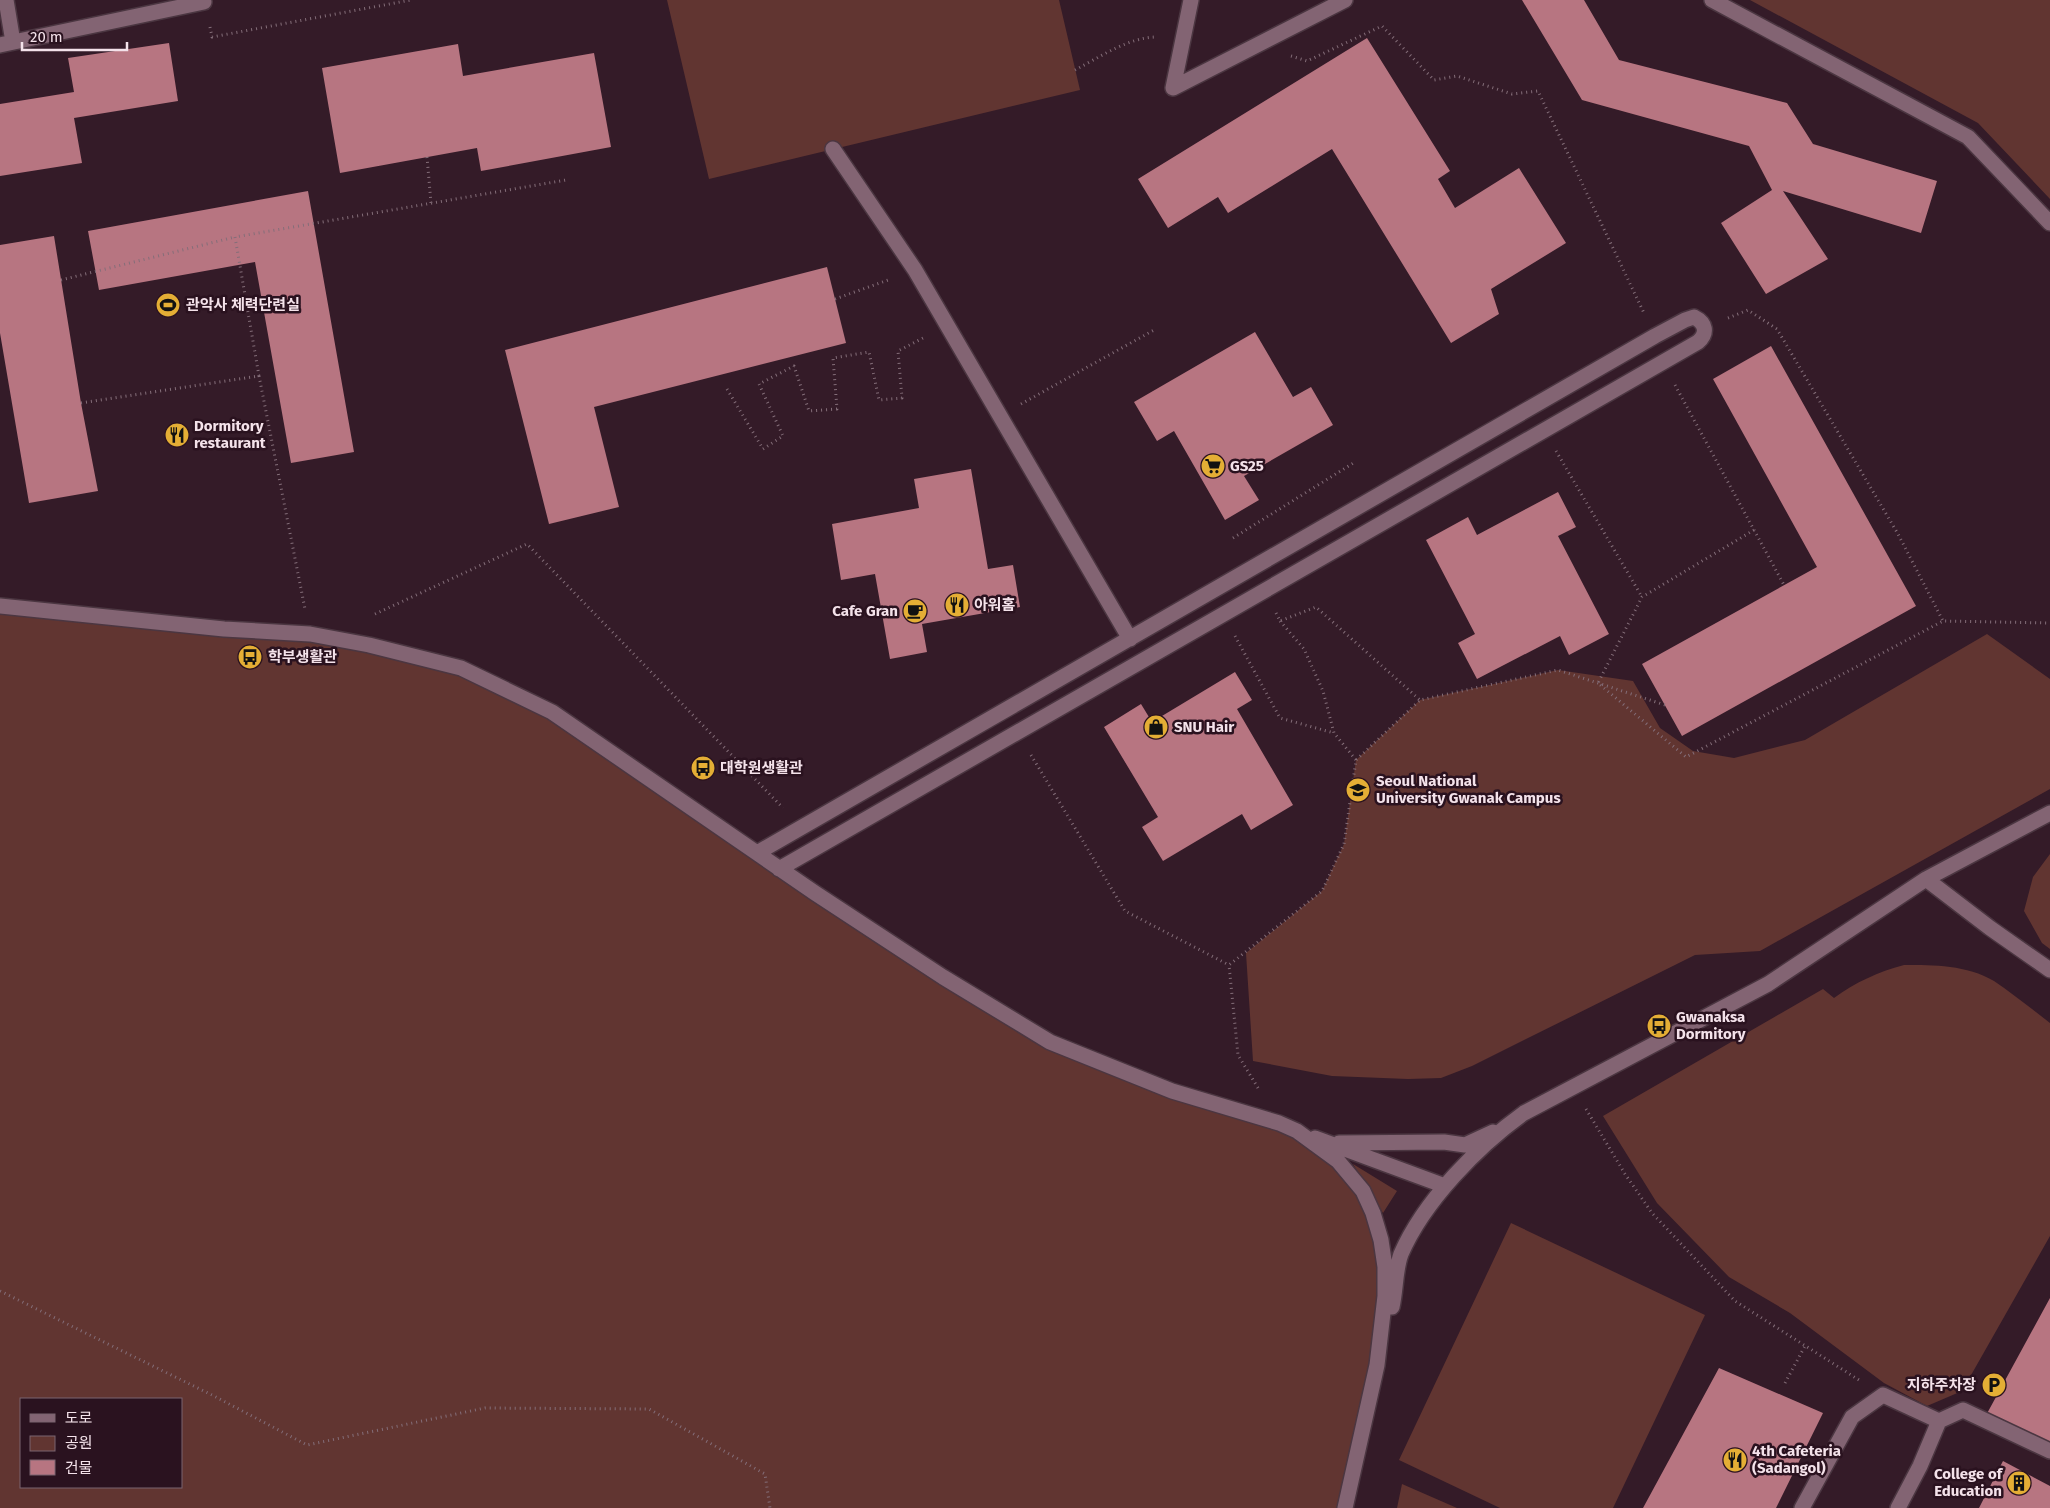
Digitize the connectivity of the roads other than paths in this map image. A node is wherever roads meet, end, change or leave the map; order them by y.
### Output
1 (6, 0) edge
2 (1191, 0) edge
3 (1345, 0) edge
4 (1712, 0) edge
5 (204, 2) road end
6 (6, 44) edge
7 (832, 149) dead end
8 (2050, 223) edge
9 (1405, 481) junction
10 (1419, 502) junction
11 (0, 606) edge
12 (1130, 639) junction
13 (560, 718) junction
14 (2050, 813) edge
15 (757, 853) junction
16 (779, 869) junction
17 (1926, 879) junction
18 (2050, 970) edge
19 (1503, 1128) junction
20 (1297, 1131) junction
21 (1445, 1186) junction
22 (1377, 1365) junction
23 (1939, 1421) junction
24 (2050, 1451) edge
25 (1346, 1508) edge
26 (1802, 1508) edge
27 (1898, 1508) edge

1 - 6 street
2 - 3 street
4 - 8 street
5 - 6 street
7 - 12 street
9 - 10 street
9 - 10 street
9 - 12 street
10 - 16 street
11 - 13 street
12 - 15 street
13 - 15 street
13 - 16 street
14 - 17 street
15 - 16 street
16 - 20 street
17 - 18 street
17 - 19 street
19 - 20 street
19 - 21 street
20 - 21 street
20 - 22 street
21 - 22 street
22 - 25 street
23 - 24 street
23 - 26 street
23 - 27 street

